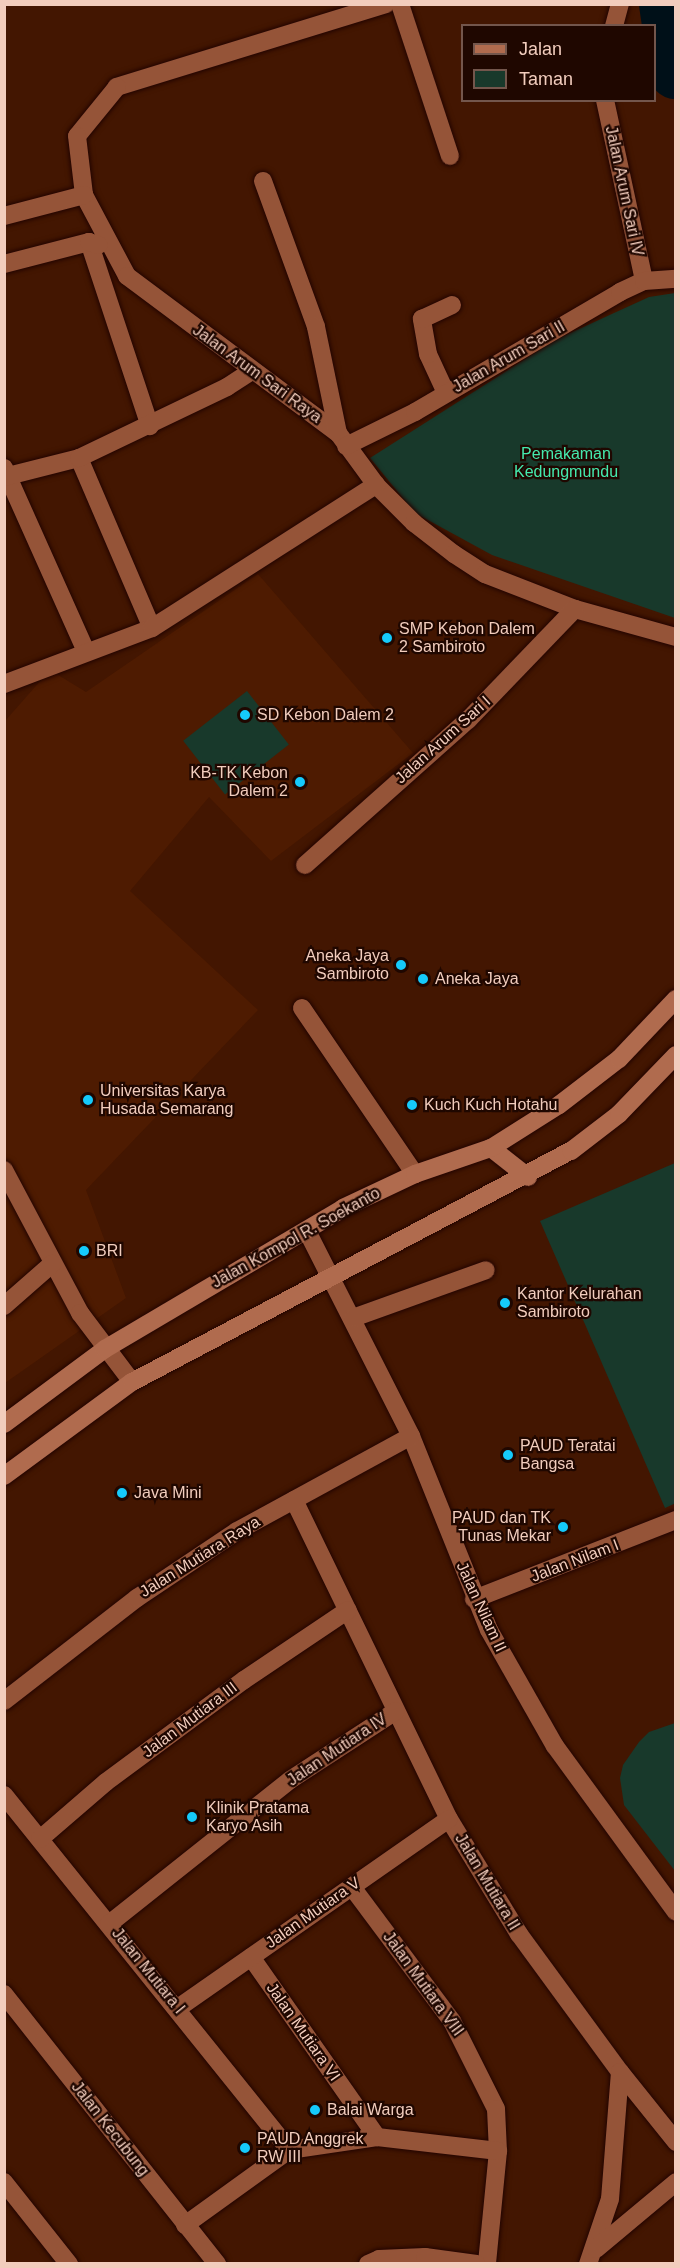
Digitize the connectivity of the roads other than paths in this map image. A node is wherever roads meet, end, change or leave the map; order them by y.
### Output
1 (386, 4) edge
2 (400, 4) edge
3 (620, 4) edge
4 (615, 24) edge
5 (605, 102) edge
6 (450, 156) dead end
7 (263, 181) dead end
8 (84, 195) junction
9 (4, 216) edge
10 (89, 242) junction
11 (115, 248) junction
12 (4, 264) edge
13 (675, 279) edge
14 (644, 281) junction
15 (452, 305) dead end
16 (252, 371) junction
17 (446, 393) junction
18 (150, 426) junction
19 (342, 440) junction
20 (78, 458) junction
21 (5, 474) edge
22 (376, 485) junction
23 (575, 609) junction
24 (152, 628) junction
25 (675, 638) edge
26 (86, 651) junction
27 (4, 684) edge
28 (305, 865) dead end
29 (675, 999) edge
30 (302, 1008) dead end
31 (675, 1055) edge
32 (491, 1148) junction
33 (4, 1170) edge
34 (416, 1174) junction
35 (528, 1177) junction
36 (307, 1231) junction
37 (52, 1264) junction
38 (486, 1270) dead end
39 (333, 1277) junction
40 (4, 1306) edge
41 (353, 1318) junction
42 (105, 1348) junction
43 (132, 1382) junction
44 (4, 1424) edge
45 (411, 1436) junction
46 (4, 1476) edge
47 (294, 1500) junction
48 (675, 1520) edge
49 (474, 1599) junction
50 (348, 1610) junction
51 (4, 1701) edge
52 (396, 1711) junction
53 (4, 1795) edge
54 (449, 1819) junction
55 (40, 1839) junction
56 (352, 1887) junction
57 (675, 1911) edge
58 (109, 1924) junction
59 (250, 1957) junction
60 (4, 1994) edge
61 (178, 2008) junction
62 (620, 2072) junction
63 (376, 2137) junction
64 (675, 2142) edge
65 (289, 2150) junction
66 (498, 2151) junction
67 (4, 2182) edge
68 (675, 2182) edge
69 (185, 2225) junction
70 (592, 2256) edge
71 (69, 2264) edge
72 (217, 2264) edge
73 (368, 2264) edge
74 (477, 2264) edge
75 (487, 2264) edge

1 - 8 street
2 - 6 street
3 - 4 street
5 - 14 street, Jalan Arum Sari IV
7 - 19 street
8 - 9 street
8 - 11 street, Jalan Arum Sari Raya
10 - 11 street
10 - 12 street
10 - 18 street
11 - 16 street, Jalan Arum Sari Raya
13 - 14 street, Jalan Arum Sari II
14 - 17 street, Jalan Arum Sari II
15 - 17 street
16 - 18 street
16 - 19 street, Jalan Arum Sari Raya
17 - 19 street, Jalan Arum Sari II
18 - 20 street
19 - 22 street, Jalan Arum Sari Raya
20 - 21 street
20 - 24 street
21 - 26 street
22 - 23 street, Jalan Arum Sari Raya
22 - 24 street
23 - 25 street, Jalan Arum Sari Raya
23 - 28 street, Jalan Arum Sari I
24 - 26 street
26 - 27 street
29 - 32 main road, Jalan Kompol R. Soekanto
30 - 34 street
31 - 35 main road
32 - 34 main road, Jalan Kompol R. Soekanto
32 - 35 main road
33 - 37 street
34 - 36 main road, Jalan Kompol R. Soekanto
35 - 39 main road
36 - 39 street, Jalan Nilam II
36 - 42 main road, Jalan Kompol R. Soekanto
37 - 40 street
37 - 42 street
38 - 41 street
39 - 41 street, Jalan Nilam II
39 - 43 main road
41 - 45 street, Jalan Nilam II
42 - 43 street
42 - 44 main road, Jalan Kompol R. Soekanto
43 - 46 main road
45 - 47 street, Jalan Mutiara Raya
45 - 49 street, Jalan Nilam II
47 - 50 street, Jalan Mutiara II
47 - 51 street, Jalan Mutiara Raya
48 - 49 street, Jalan Nilam I
49 - 57 street, Jalan Nilam II
50 - 52 street, Jalan Mutiara II
50 - 55 street, Jalan Mutiara III
52 - 54 street, Jalan Mutiara II
52 - 58 street, Jalan Mutiara IV
53 - 55 street, Jalan Mutiara I
54 - 56 street, Jalan Mutiara V
54 - 62 street, Jalan Mutiara II
55 - 58 street, Jalan Mutiara I
56 - 59 street, Jalan Mutiara V
56 - 66 street, Jalan Mutiara VIII
58 - 61 street, Jalan Mutiara I
59 - 61 street, Jalan Mutiara V
59 - 63 street, Jalan Mutiara VI
60 - 69 street, Jalan Kecubung
61 - 65 street, Jalan Mutiara I
62 - 64 street, Jalan Mutiara II
62 - 70 street
63 - 65 street
63 - 66 street
65 - 69 street
66 - 75 street, Jalan Mutiara VIII
67 - 71 street
68 - 70 street
69 - 72 street, Jalan Kecubung
73 - 74 street

